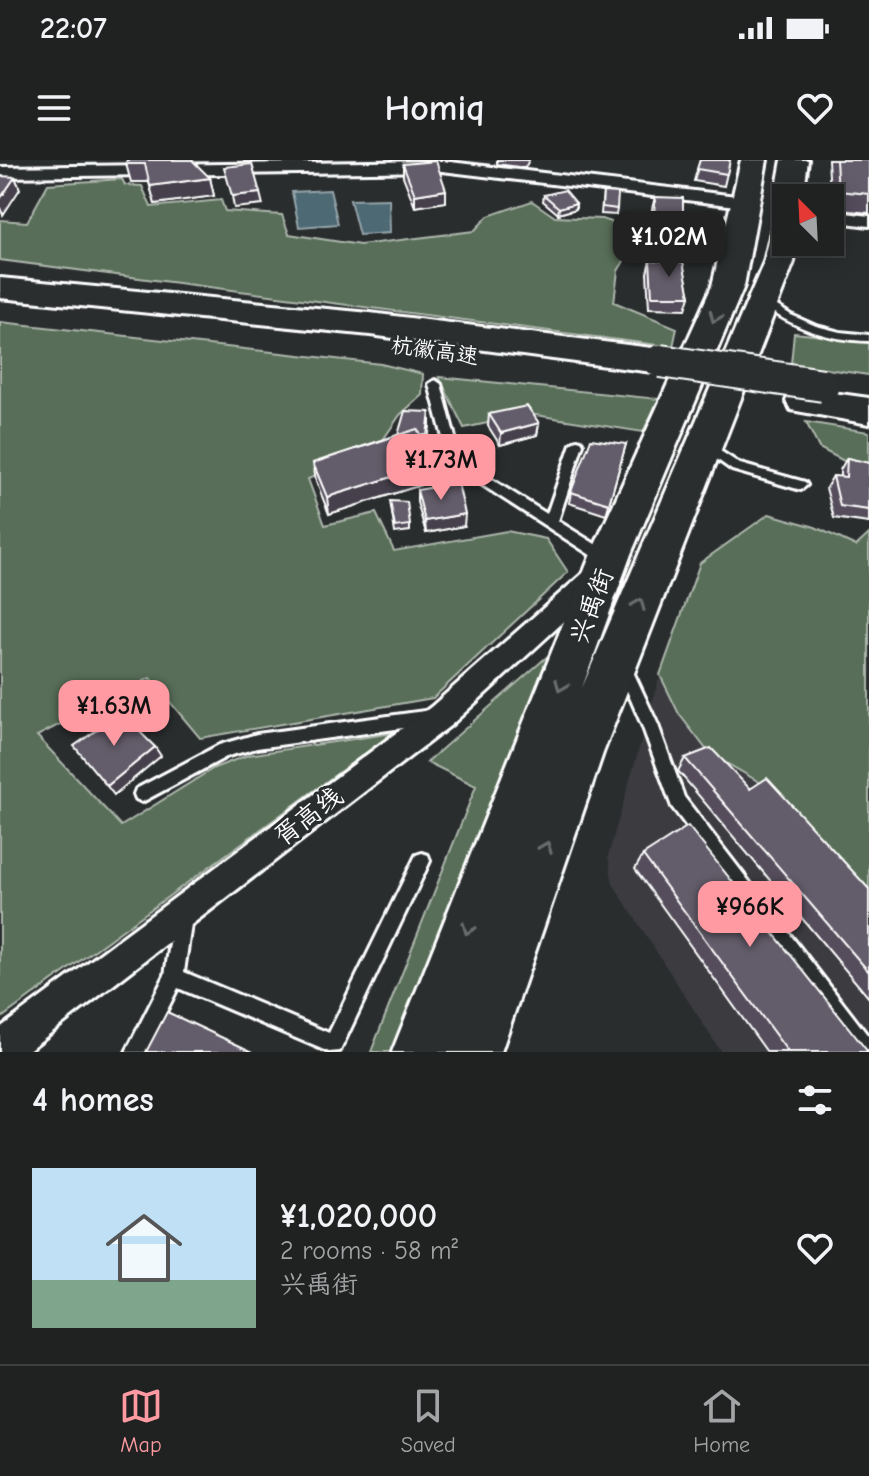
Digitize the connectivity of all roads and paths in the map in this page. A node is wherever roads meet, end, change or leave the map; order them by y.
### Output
1 (754, 160) edge
2 (795, 160) edge
3 (0, 172) edge
4 (791, 184) edge
5 (745, 202) junction
6 (844, 218) edge
7 (869, 221) edge
8 (780, 256) edge
9 (0, 273) edge
10 (0, 288) edge
11 (0, 300) edge
12 (763, 300) junction
13 (370, 324) junction
14 (869, 338) edge
15 (657, 371) junction
16 (435, 384) dead end
17 (869, 391) edge
18 (813, 393) junction
19 (869, 411) edge
20 (577, 444) dead end
21 (704, 445) junction
22 (801, 485) dead end
23 (551, 523) junction
24 (607, 564) junction
25 (619, 657) junction
26 (441, 716) junction
27 (142, 794) dead end
28 (422, 861) dead end
29 (182, 924) dead end
30 (174, 977) junction
31 (0, 1050) edge
32 (136, 1052) edge
33 (421, 1052) edge
34 (472, 1052) edge
35 (869, 1052) edge

1 - 5 main road, 兴禹街
2 - 4 main road
3 - 5 street
5 -> 24 main road, 兴禹街
6 - 7 street
8 - 12 main road, 兴禹街
9 - 13 highway
10 - 13 highway, 杭徽高速
11 - 15 highway, 杭徽高速
12 - 14 lane
12 - 21 main road, 兴禹街
13 - 15 highway, 杭徽高速
15 - 18 highway, 杭徽高速
16 - 23 lane
17 - 18 highway, 杭徽高速
18 - 19 highway, 杭徽高速
20 - 23 lane
21 - 22 lane
25 -> 21 main road, 兴禹街
23 - 24 lane
24 - 26 street, 胥高线
24 -> 33 main road, 兴禹街
34 -> 25 main road, 兴禹街
25 - 35 lane
26 - 27 lane
26 - 31 street, 胥高线
28 - 30 lane
29 - 30 lane
30 - 32 lane

